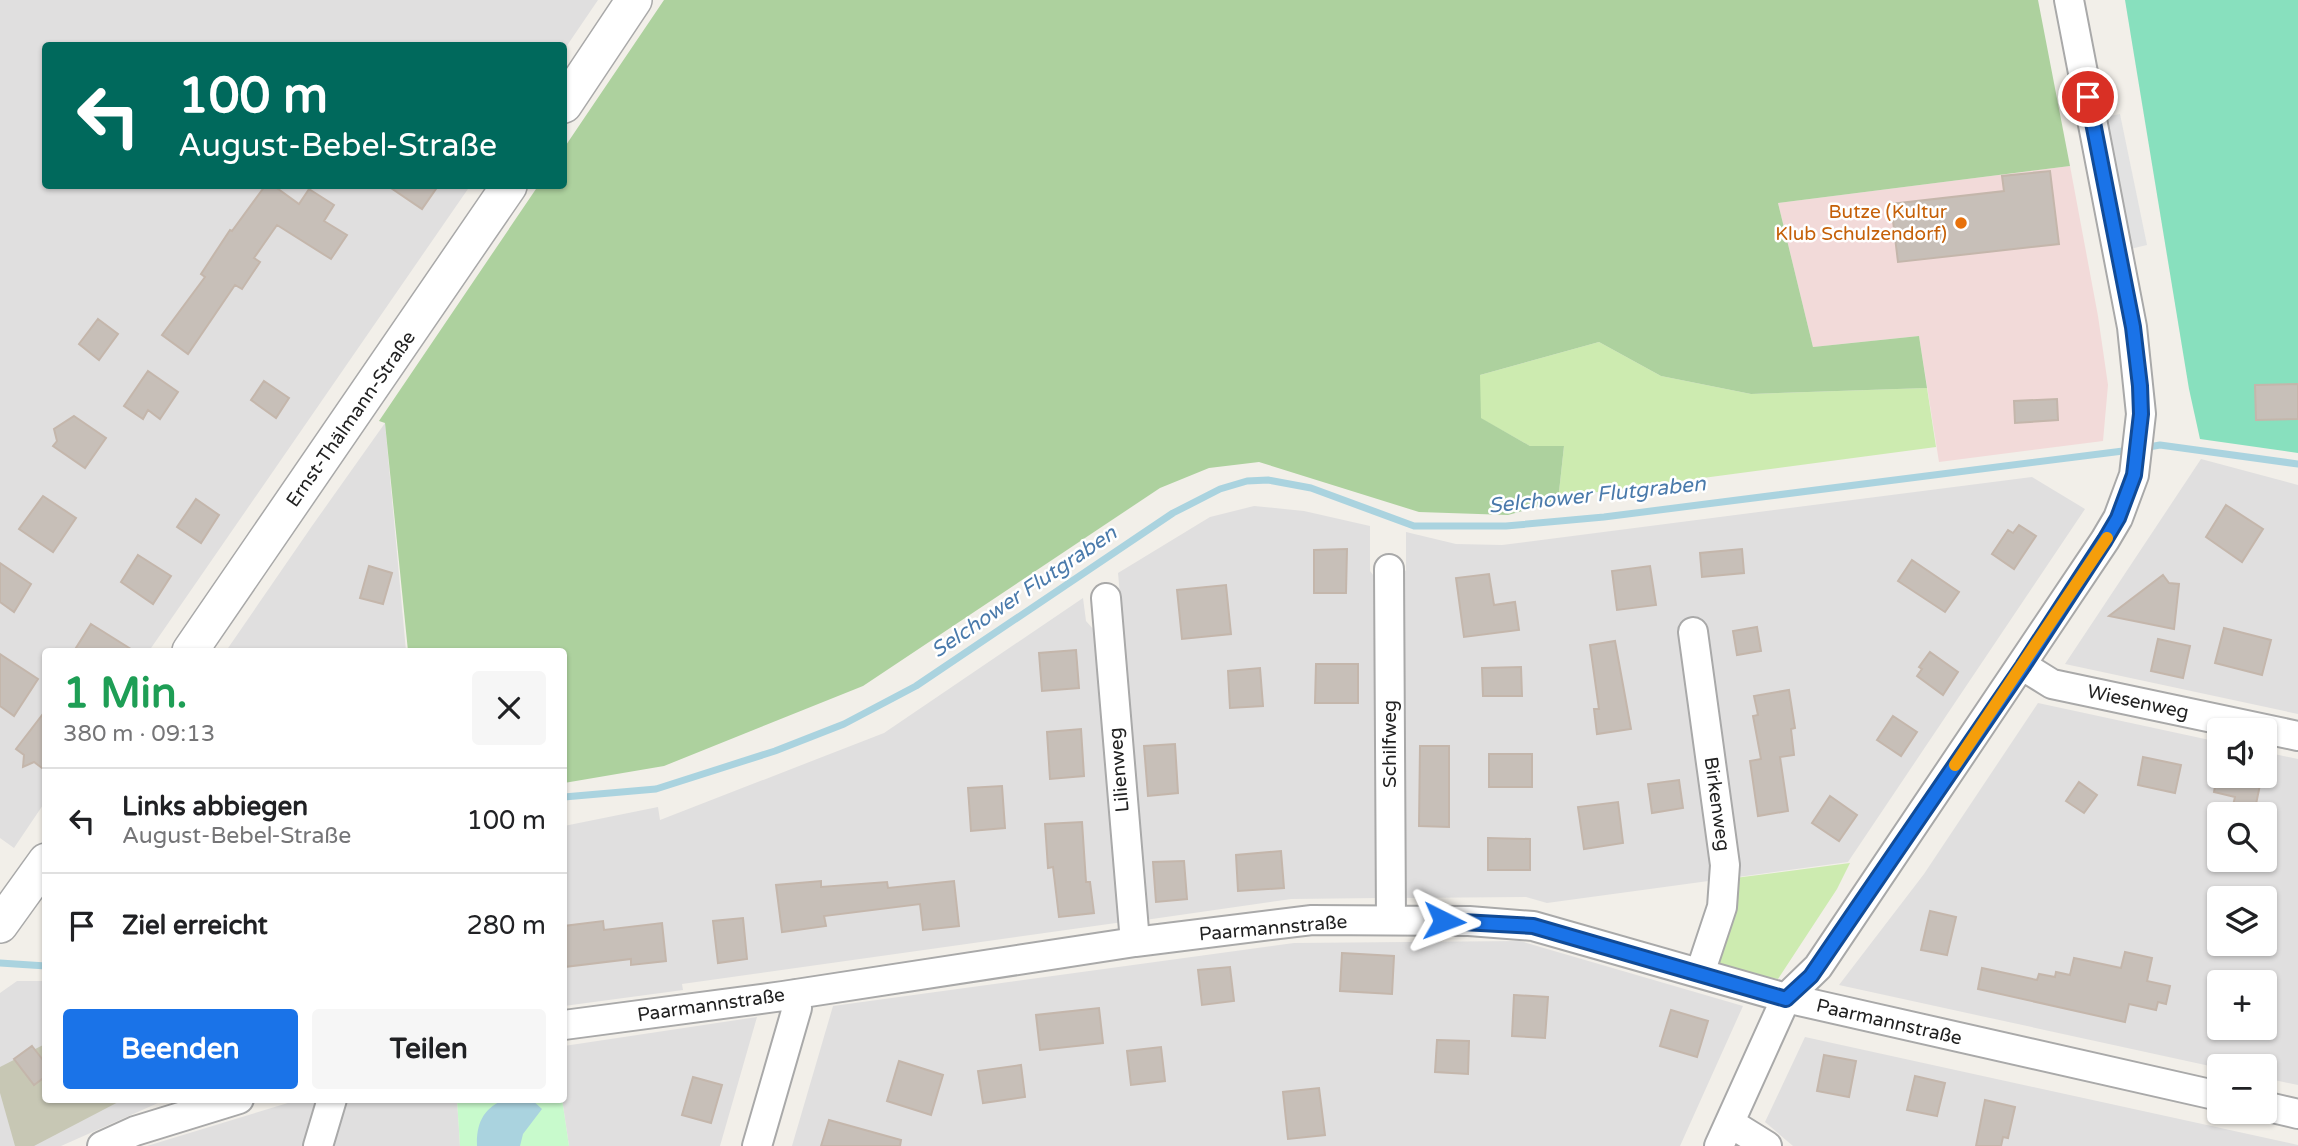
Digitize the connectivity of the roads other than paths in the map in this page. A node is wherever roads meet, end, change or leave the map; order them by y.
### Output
1 (634, 0) edge
2 (2069, 0) edge
3 (567, 100) edge
4 (507, 189) edge
5 (1389, 569) dead end
6 (1106, 598) dead end
7 (1693, 632) dead end
8 (192, 648) edge
9 (2023, 666) junction
10 (2298, 736) edge
11 (42, 867) edge
12 (1391, 920) junction
13 (0, 925) edge
14 (1135, 942) junction
15 (1700, 973) junction
16 (796, 993) junction
17 (1786, 999) junction
18 (567, 1025) edge
19 (2207, 1093) edge
20 (226, 1103) edge
21 (331, 1103) edge
22 (2277, 1109) edge
23 (2298, 1114) edge
24 (1724, 1135) edge
25 (102, 1146) edge
26 (318, 1146) edge
27 (757, 1146) edge
28 (1767, 1146) edge

1 - 3 street
2 - 9 street
4 - 8 street, Ernst-Thälmann-Straße
5 - 12 street, Schilfweg
6 - 14 street, Lilienweg
7 - 15 street, Birkenweg
9 - 10 street, Wiesenweg
9 - 17 street
11 - 13 street
12 - 14 street, Paarmannstraße
12 - 15 street, Paarmannstraße
14 - 16 street, Paarmannstraße
15 - 17 street, Paarmannstraße
16 - 18 street, Paarmannstraße
16 - 27 street
17 - 19 street, Paarmannstraße
17 - 24 street
20 - 25 street
21 - 26 street
22 - 23 street
24 - 28 street

